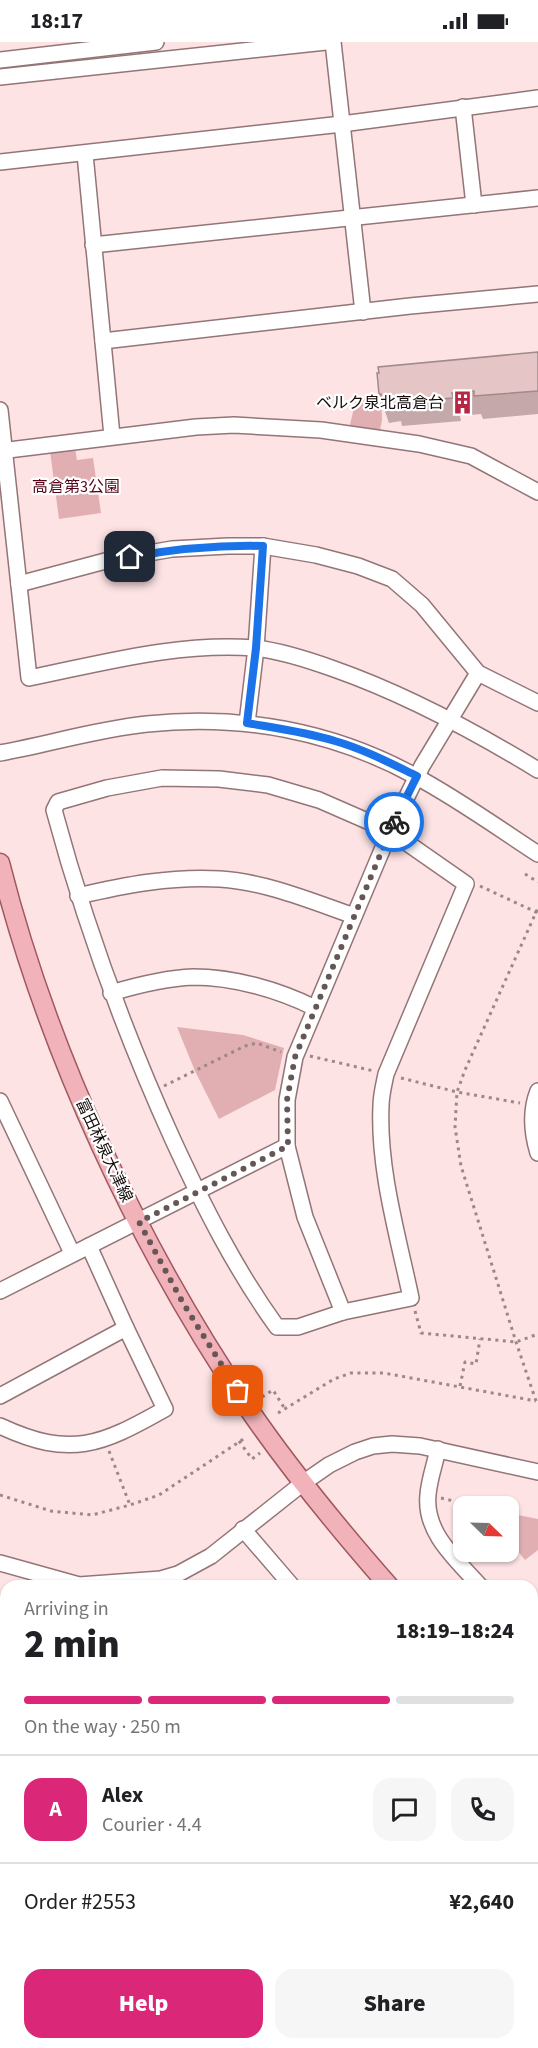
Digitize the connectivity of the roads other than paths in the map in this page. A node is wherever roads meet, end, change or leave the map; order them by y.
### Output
1 (156, 42) edge
2 (326, 42) edge
3 (333, 42) edge
4 (0, 60) edge
5 (0, 77) edge
6 (538, 98) edge
7 (463, 107) junction
8 (342, 124) junction
9 (85, 154) junction
10 (0, 162) edge
11 (538, 198) edge
12 (474, 205) junction
13 (353, 216) junction
14 (93, 245) junction
15 (538, 294) edge
16 (363, 312) junction
17 (103, 341) junction
18 (0, 410) edge
19 (112, 436) junction
20 (2, 450) edge
21 (538, 492) edge
22 (263, 546) junction
23 (19, 584) junction
24 (256, 648) junction
25 (478, 673) junction
26 (538, 703) edge
27 (449, 720) junction
28 (247, 723) junction
29 (0, 753) edge
30 (538, 771) edge
31 (417, 776) junction
32 (390, 831) junction
33 (538, 854) edge
34 (0, 863) edge
35 (78, 896) junction
36 (354, 916) junction
37 (111, 993) junction
38 (315, 1008) junction
39 (536, 1098) edge
40 (0, 1101) edge
41 (288, 1146) junction
42 (538, 1153) edge
43 (197, 1191) junction
44 (139, 1222) junction
45 (89, 1246) junction
46 (72, 1253) junction
47 (0, 1291) edge
48 (343, 1312) junction
49 (126, 1328) junction
50 (0, 1396) edge
51 (0, 1426) edge
52 (438, 1449) junction
53 (538, 1472) edge
54 (303, 1482) junction
55 (243, 1530) junction
56 (1, 1565) edge
57 (60, 1580) edge
58 (166, 1580) edge
59 (287, 1580) edge
60 (384, 1580) edge
61 (475, 1580) edge

1 - 4 street
2 - 5 street
3 - 8 street
6 - 7 street
7 - 8 street
7 - 12 street
8 - 9 street
8 - 13 street
9 - 10 street
9 - 14 street
11 - 12 street
12 - 13 street
13 - 14 street
13 - 16 street
14 - 17 street
15 - 16 street
16 - 17 street
17 - 19 street
18 - 20 street
19 - 20 street
19 - 21 street
20 - 23 street
22 - 23 street
22 - 24 street
22 - 25 street
23 - 24 street
24 - 27 street
24 - 28 street
25 - 26 street
25 - 27 street
27 - 30 street
27 - 31 street
28 - 29 street
28 - 31 street
31 - 32 street
31 - 33 street
32 - 35 street
32 - 36 street
32 - 48 street
34 - 44 main road, 富田林泉大津線
35 - 36 street
35 - 37 street
36 - 38 street
37 - 38 street
37 - 43 street
38 - 41 street
39 - 42 street
40 - 46 street
41 - 43 street
41 - 48 street
43 - 44 street
43 - 48 street
44 - 45 street
44 - 54 main road, 富田林泉大津線
45 - 46 street
45 - 49 street
46 - 47 street
49 - 50 street
49 - 51 street
52 - 53 street
52 - 54 street
52 - 61 street
54 - 55 street
54 - 60 main road, 富田林泉大津線
55 - 58 street
55 - 59 street
56 - 57 street

